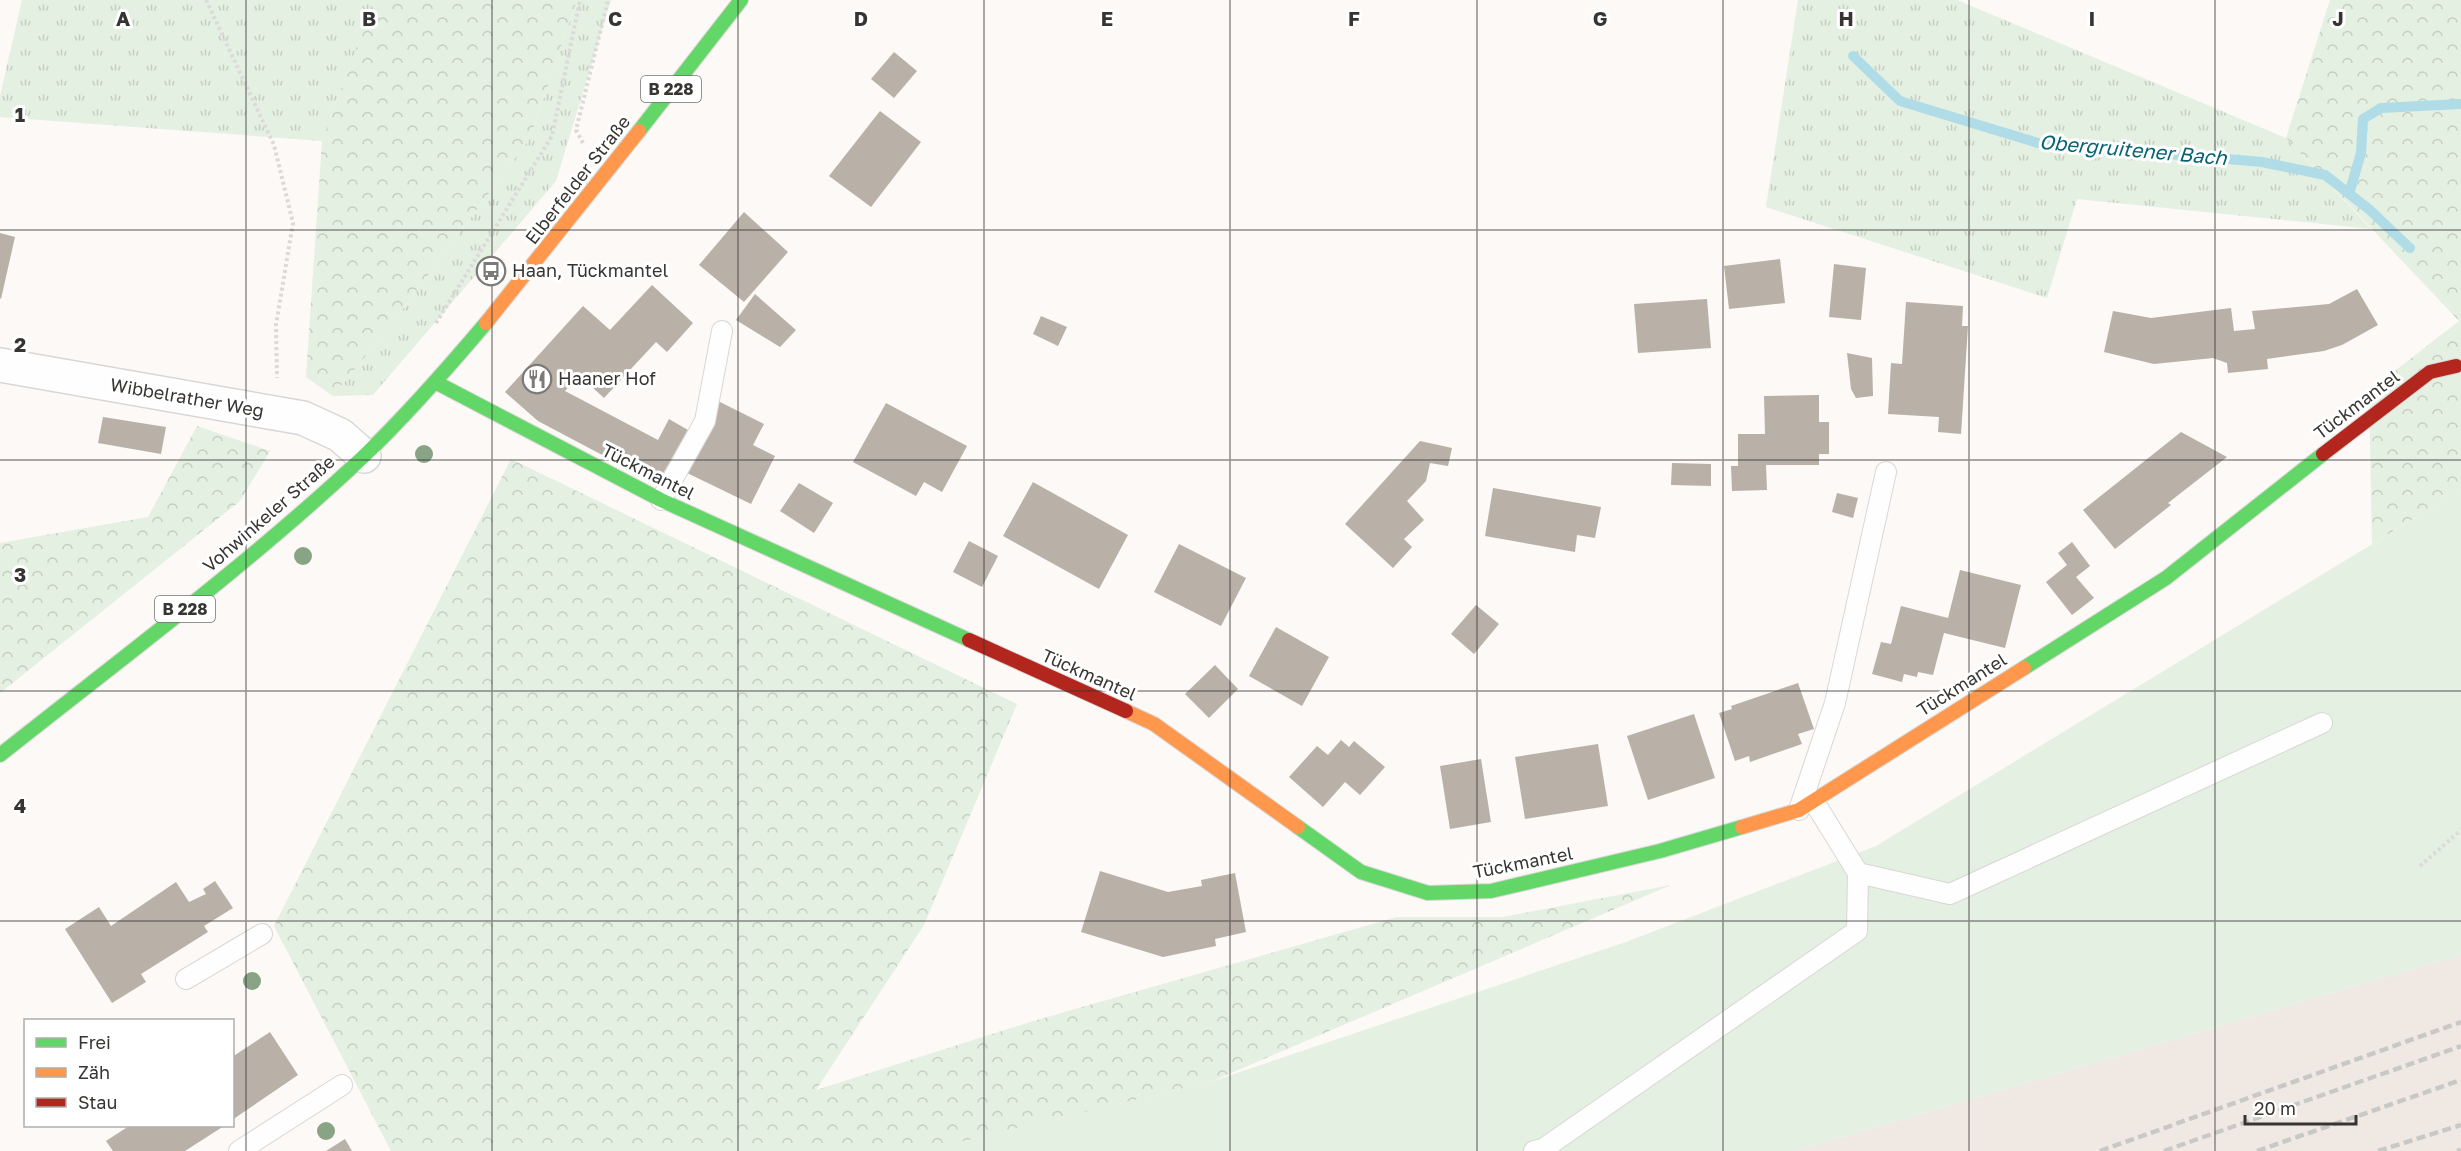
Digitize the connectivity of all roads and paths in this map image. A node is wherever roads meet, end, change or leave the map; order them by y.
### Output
1 (206, 0) edge
2 (580, 0) edge
3 (608, 0) edge
4 (741, 0) edge
5 (602, 178) junction
6 (435, 324) dead end
7 (722, 331) dead end
8 (0, 365) edge
9 (2458, 367) edge
10 (435, 382) junction
11 (278, 415) junction
12 (364, 456) junction
13 (1886, 472) dead end
14 (661, 500) junction
15 (2322, 723) dead end
16 (0, 755) edge
17 (1806, 805) junction
18 (2461, 830) edge
19 (2420, 866) dead end
20 (1858, 873) junction
21 (262, 934) dead end
22 (186, 979) dead end
23 (342, 1084) dead end
24 (239, 1151) edge
25 (1534, 1151) edge

1 - 11 path
2 - 6 path
3 - 5 path
4 - 5 street, Elberfelder Straße / B 228
5 - 10 street, Elberfelder Straße / B 228
7 - 14 lane
8 - 11 street, Wibbelrather Weg
9 - 17 street, Tückmantel
10 - 12 street, Elberfelder Straße / B 228
10 - 14 street, Tückmantel
11 - 12 street, Wibbelrather Weg
12 - 16 street, Vohwinkeler Straße / B 228
13 - 17 lane
14 - 17 street, Tückmantel
15 - 20 lane
17 - 20 lane
18 - 19 path
20 - 25 lane
21 - 22 lane
23 - 24 lane

